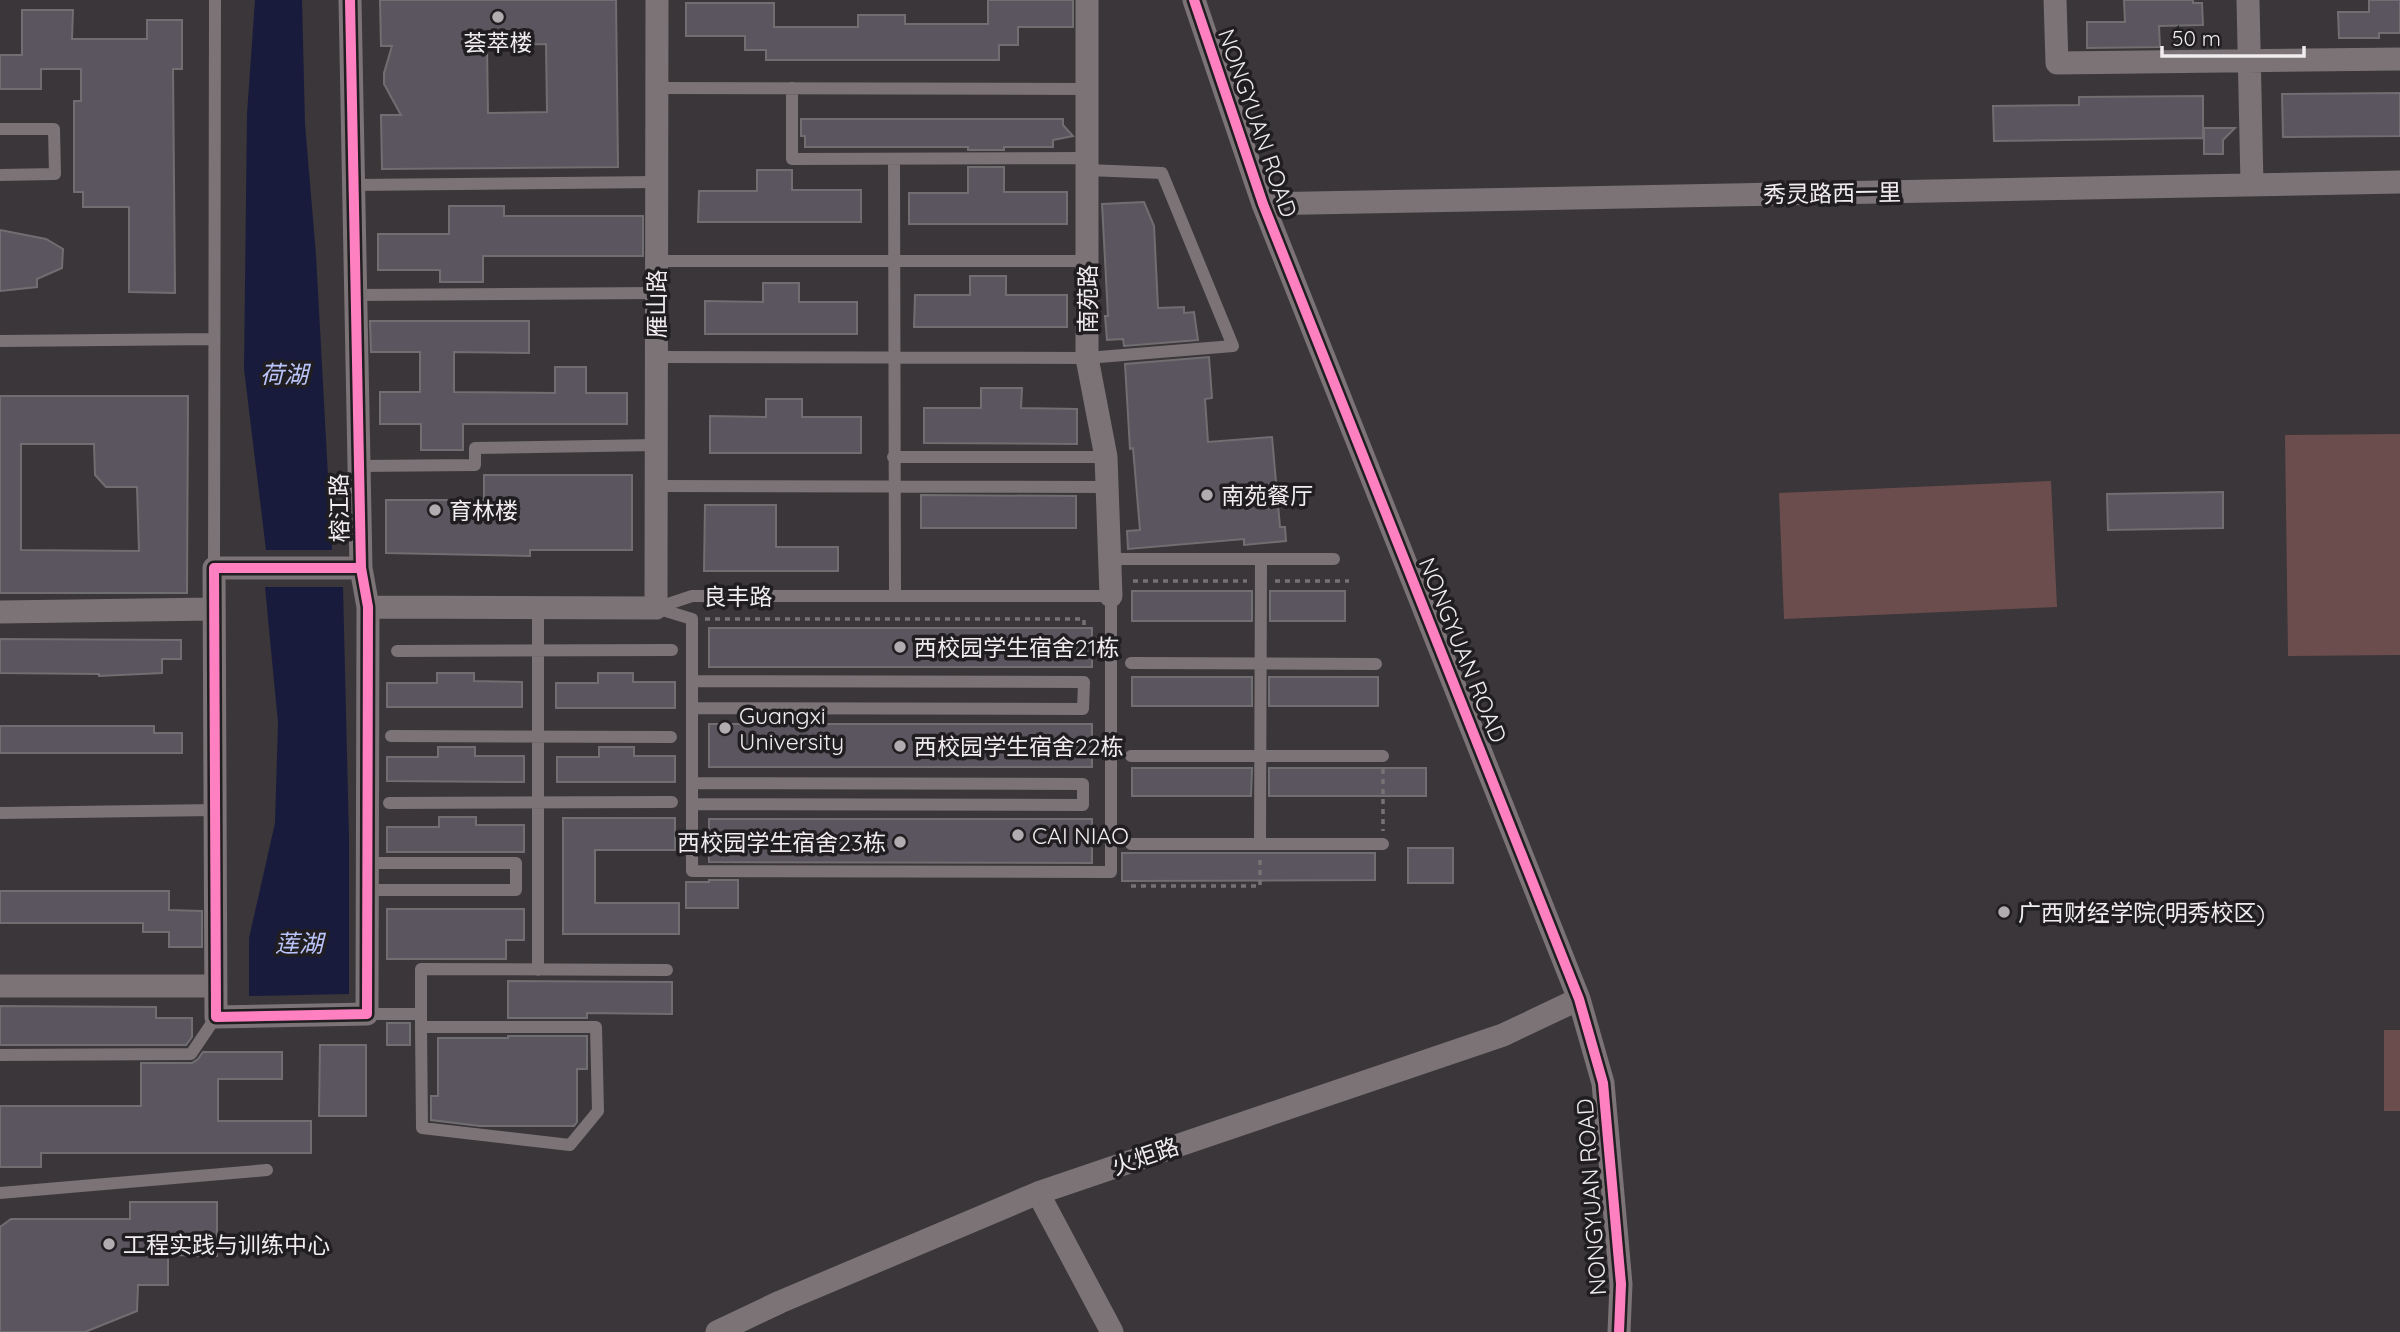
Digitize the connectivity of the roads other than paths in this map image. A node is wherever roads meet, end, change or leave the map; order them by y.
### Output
1 (215, 0) edge
2 (350, 0) edge
3 (657, 0) edge
4 (1087, 0) edge
5 (1194, 0) edge
6 (2055, 0) edge
7 (2248, 0) edge
8 (2400, 58) edge
9 (2249, 61) junction
10 (657, 88) junction
11 (792, 88) junction
12 (1087, 89) junction
13 (0, 129) edge
14 (894, 159) junction
15 (1087, 164) junction
16 (0, 175) edge
17 (657, 182) junction
18 (2400, 182) edge
19 (2252, 184) junction
20 (354, 185) junction
21 (1263, 204) junction
22 (657, 261) junction
23 (894, 261) junction
24 (1087, 261) junction
25 (656, 293) junction
26 (356, 295) junction
27 (214, 339) junction
28 (0, 341) edge
29 (656, 357) junction
30 (893, 358) junction
31 (1087, 358) junction
32 (656, 446) junction
33 (893, 457) junction
34 (1106, 457) junction
35 (359, 466) junction
36 (656, 486) junction
37 (893, 487) junction
38 (1107, 487) junction
39 (1110, 559) junction
40 (1261, 559) junction
41 (1334, 559) dead end
42 (214, 568) junction
43 (361, 568) junction
44 (895, 596) junction
45 (1111, 596) junction
46 (368, 607) junction
47 (538, 607) junction
48 (656, 608) junction
49 (214, 609) junction
50 (0, 612) edge
51 (672, 650) dead end
52 (397, 651) dead end
53 (538, 651) junction
54 (1131, 663) dead end
55 (1260, 663) junction
56 (1376, 664) dead end
57 (692, 681) junction
58 (692, 708) junction
59 (391, 736) dead end
60 (671, 737) dead end
61 (538, 738) junction
62 (1131, 756) dead end
63 (1383, 756) road end
64 (1260, 757) junction
65 (692, 783) junction
66 (672, 802) dead end
67 (389, 803) dead end
68 (538, 804) junction
69 (692, 804) junction
70 (215, 810) junction
71 (0, 813) edge
72 (1132, 844) dead end
73 (1260, 844) junction
74 (1383, 844) road end
75 (367, 863) junction
76 (367, 890) junction
77 (538, 970) junction
78 (667, 970) dead end
79 (0, 986) edge
80 (216, 986) junction
81 (1579, 999) junction
82 (367, 1014) junction
83 (216, 1017) junction
84 (421, 1021) junction
85 (0, 1055) edge
86 (267, 1170) dead end
87 (1038, 1193) junction
88 (0, 1194) edge
89 (717, 1332) edge
90 (1112, 1332) edge
91 (1619, 1332) edge

1 - 27 lane
2 - 20 street, 榕江路
3 - 10 street, 雁山路
4 - 12 street, 南苑路
5 - 21 street, NONGYUAN ROAD
6 - 9 street
7 - 9 street
8 - 9 street
9 - 19 street
10 - 11 lane
10 - 17 street, 雁山路
11 - 12 lane
11 - 14 lane
12 - 15 street, 南苑路
13 - 16 lane
14 - 15 lane
14 - 23 lane
15 - 24 street, 南苑路
15 - 31 lane
17 - 20 lane
17 - 22 street, 雁山路
18 - 19 street, 秀灵路西一里
19 - 21 street, 秀灵路西一里
20 - 26 street, 榕江路
21 - 81 street, NONGYUAN ROAD
22 - 23 lane
22 - 25 street, 雁山路
23 - 24 lane
23 - 30 lane
24 - 31 street, 南苑路
25 - 26 lane
25 - 29 street, 雁山路
26 - 35 street, 榕江路
27 - 28 lane
27 - 42 lane
29 - 30 lane
29 - 32 street, 雁山路
30 - 31 lane
30 - 33 lane
31 - 34 street, 南苑路
32 - 35 lane
32 - 36 street, 雁山路
33 - 34 lane
33 - 37 lane
34 - 38 street, 南苑路
35 - 43 street, 榕江路
36 - 37 lane
36 - 48 street, 雁山路
37 - 38 lane
37 - 44 lane
38 - 39 street, 南苑路
39 - 40 lane
39 - 45 street, 南苑路
40 - 41 lane
40 - 55 lane
42 - 43 street
42 - 49 street
43 - 46 street, 榕江路
44 - 45 lane, 良丰路
44 - 48 lane, 良丰路
45 - 69 lane
46 - 47 street, 良丰路
46 - 75 street, 榕江路
47 - 48 street, 良丰路
47 - 53 lane
48 - 57 lane
49 - 50 street
49 - 70 street
51 - 53 lane
52 - 53 lane
53 - 61 lane
54 - 55 lane
55 - 56 lane
55 - 64 lane
57 - 58 lane
57 - 58 lane
58 - 65 lane
59 - 61 lane
60 - 61 lane
61 - 68 lane
62 - 64 lane
63 - 64 lane
64 - 73 lane
65 - 69 lane
65 - 69 lane
66 - 68 lane
67 - 68 lane
68 - 77 lane
70 - 71 lane
70 - 80 street
72 - 73 lane
73 - 74 lane
75 - 76 street, 榕江路
75 - 76 lane
76 - 82 street, 榕江路
77 - 78 lane
77 - 84 lane
79 - 80 street
80 - 83 street
81 - 87 street, 火炬路
81 - 91 street, NONGYUAN ROAD
82 - 83 street
82 - 84 lane
83 - 85 lane
84 - 84 lane
86 - 88 lane
87 - 89 street, 火炬路
87 - 90 street

